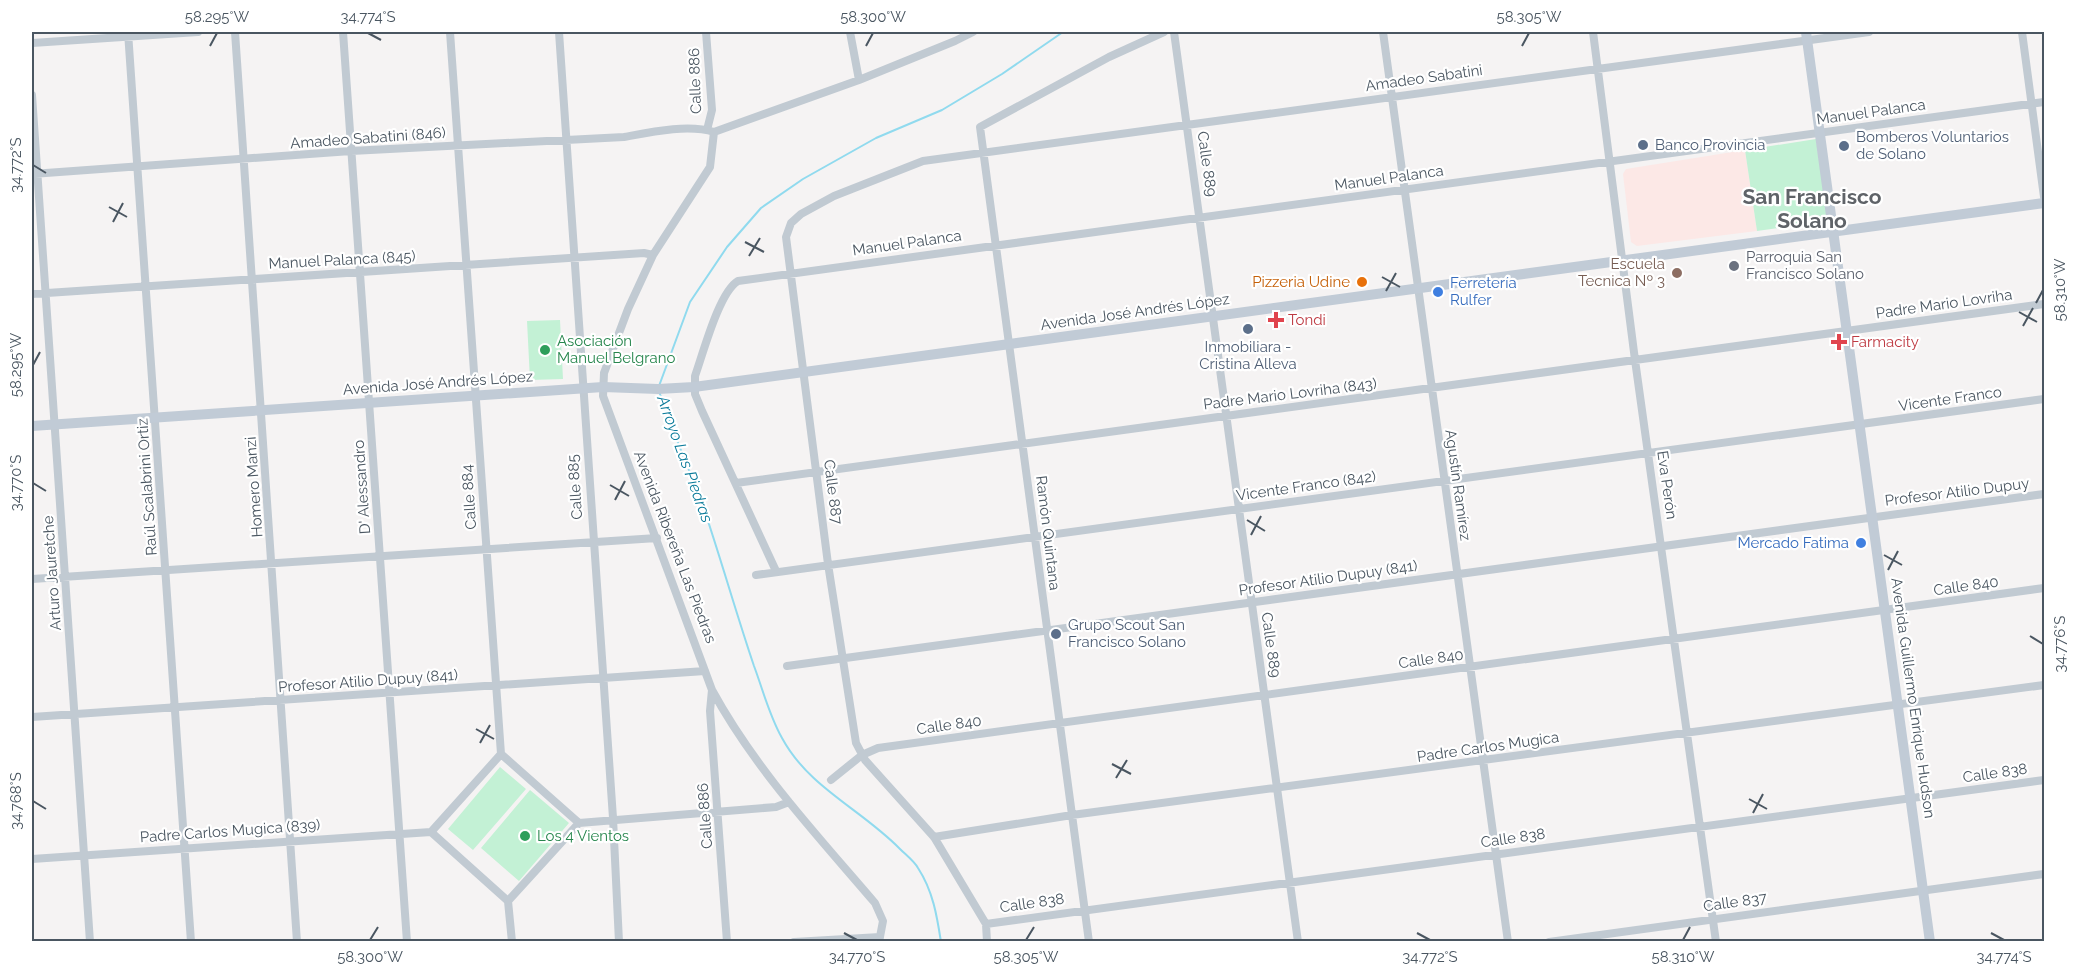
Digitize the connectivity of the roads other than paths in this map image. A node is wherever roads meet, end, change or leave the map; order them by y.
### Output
1 (198, 32) edge
2 (235, 32) edge
3 (343, 32) edge
4 (450, 32) edge
5 (559, 32) edge
6 (706, 32) edge
7 (850, 32) edge
8 (973, 32) edge
9 (1164, 32) edge
10 (1174, 32) edge
11 (1383, 32) edge
12 (1593, 32) edge
13 (1869, 32) edge
14 (2022, 32) edge
15 (128, 34) edge
16 (1807, 36) edge
17 (32, 44) edge
18 (1598, 68) junction
19 (859, 80) junction
20 (32, 95) edge
21 (1393, 96) junction
22 (2044, 102) edge
23 (2033, 104) junction
24 (1188, 123) junction
25 (710, 131) junction
26 (1822, 133) junction
27 (565, 138) junction
28 (458, 147) junction
29 (351, 151) junction
30 (983, 153) junction
31 (244, 161) junction
32 (1610, 161) junction
33 (138, 168) junction
34 (34, 174) edge
35 (1405, 189) junction
36 (2044, 197) edge
37 (2044, 204) edge
38 (1200, 217) junction
39 (1834, 232) junction
40 (994, 244) junction
41 (653, 255) junction
42 (573, 258) junction
43 (1623, 260) junction
44 (466, 266) junction
45 (361, 273) junction
46 (790, 273) junction
47 (253, 279) junction
48 (146, 286) junction
49 (1419, 288) junction
50 (44, 293) junction
51 (32, 294) edge
52 (2044, 304) edge
53 (1212, 316) junction
54 (1847, 331) junction
55 (1008, 344) junction
56 (1635, 360) junction
57 (804, 371) junction
58 (694, 387) junction
59 (608, 388) junction
60 (581, 389) junction
61 (1431, 390) junction
62 (476, 397) junction
63 (2044, 399) edge
64 (370, 403) junction
65 (261, 409) junction
66 (1227, 416) junction
67 (156, 417) junction
68 (55, 424) junction
69 (32, 426) edge
70 (1860, 426) junction
71 (1023, 445) junction
72 (1649, 453) junction
73 (816, 471) junction
74 (1444, 481) junction
75 (736, 483) junction
76 (2044, 494) edge
77 (1239, 510) junction
78 (1873, 516) junction
79 (1034, 537) junction
80 (657, 538) junction
81 (592, 540) junction
82 (1662, 547) junction
83 (486, 548) junction
84 (380, 555) junction
85 (273, 561) junction
86 (828, 564) junction
87 (166, 569) junction
88 (776, 571) junction
89 (1457, 574) junction
90 (756, 575) dead end
91 (66, 577) junction
92 (32, 579) edge
93 (2044, 588) edge
94 (1251, 602) junction
95 (1887, 610) junction
96 (1047, 630) junction
97 (1674, 638) junction
98 (843, 657) junction
99 (787, 666) dead end
100 (1469, 668) junction
101 (705, 671) junction
102 (602, 680) junction
103 (2044, 685) edge
104 (495, 686) junction
105 (712, 690) junction
106 (389, 694) junction
107 (1264, 695) junction
108 (282, 700) junction
109 (1899, 704) junction
110 (175, 709) junction
111 (74, 714) junction
112 (32, 717) edge
113 (1059, 723) junction
114 (1688, 734) junction
115 (501, 754) junction
116 (862, 755) junction
117 (1484, 761) junction
118 (831, 780) dead end
119 (2044, 780) edge
120 (1277, 789) junction
121 (1911, 797) junction
122 (789, 802) junction
123 (719, 812) junction
124 (1072, 815) junction
125 (613, 818) junction
126 (579, 823) junction
127 (1700, 826) junction
128 (431, 832) junction
129 (400, 833) junction
130 (934, 837) junction
131 (290, 841) junction
132 (185, 848) junction
133 (1495, 854) junction
134 (85, 855) junction
135 (32, 859) edge
136 (2044, 874) edge
137 (1290, 883) junction
138 (1924, 889) junction
139 (508, 901) junction
140 (1085, 909) junction
141 (1713, 919) junction
142 (986, 924) junction
143 (880, 939) edge
144 (90, 942) edge
145 (191, 942) edge
146 (297, 942) edge
147 (407, 942) edge
148 (512, 942) edge
149 (619, 942) edge
150 (727, 942) edge
151 (794, 942) edge
152 (987, 942) edge
153 (1089, 942) edge
154 (1298, 942) edge
155 (1508, 942) edge
156 (1549, 942) edge
157 (1716, 942) edge
158 (1930, 942) edge

1 - 15 street
2 - 31 street, Homero Manzi
3 - 29 street, D' Alessandro
4 - 28 street, Calle 884
5 - 27 street, Calle 885
6 - 25 street, Calle 886
7 - 19 street
8 - 19 street
9 - 30 street, Ramón Quintana
10 - 24 street, Calle 889
11 - 21 street, Agustín Ramírez
12 - 18 street, Eva Perón
13 - 16 street, Amadeo Sabatini
14 - 23 street
15 - 17 street
15 - 33 street, Raúl Scalabrini Ortiz
16 - 18 street, Amadeo Sabatini
16 - 26 main road, Avenida Guillermo Enrique Hudson
18 - 21 street, Amadeo Sabatini
18 - 32 street, Eva Perón
19 - 25 street
20 - 34 street, Arturo Jauretche
21 - 24 street, Amadeo Sabatini
21 - 35 street, Agustín Ramírez
22 - 23 street, Manuel Palanca
23 - 26 street, Manuel Palanca
23 - 36 street
24 - 30 street, Amadeo Sabatini
24 - 38 street, Calle 889
25 - 27 street, Amadeo Sabatini (846)
25 - 41 street, Avenida Ribereña Las Piedras
26 - 32 street, Manuel Palanca
26 - 39 main road, Avenida Guillermo Enrique Hudson
27 - 28 street, Amadeo Sabatini (846)
27 - 42 street, Calle 885
28 - 29 street, Amadeo Sabatini (846)
28 - 44 street, Calle 884
29 - 31 street, Amadeo Sabatini (846)
29 - 45 street, D' Alessandro
30 - 40 street, Ramón Quintana
30 - 46 street, Calle 887
31 - 33 street, Amadeo Sabatini (846)
31 - 47 street, Homero Manzi
32 - 35 street, Manuel Palanca
32 - 43 street, Eva Perón
33 - 34 street, Amadeo Sabatini (846)
33 - 48 street, Raúl Scalabrini Ortiz
34 - 50 street, Arturo Jauretche
35 - 38 street, Manuel Palanca
35 - 49 street, Agustín Ramírez
37 - 39 main road, Avenida José Andrés López
38 - 40 street, Manuel Palanca
38 - 53 street, Calle 889
39 - 43 main road, Avenida José Andrés López
39 - 54 main road, Avenida Guillermo Enrique Hudson
40 - 46 street, Manuel Palanca
40 - 55 street, Ramón Quintana
41 - 42 street, Manuel Palanca (845)
41 - 59 street, Avenida Ribereña Las Piedras
42 - 44 street, Manuel Palanca (845)
42 - 60 street, Calle 885
43 - 49 main road, Avenida José Andrés López
43 - 56 street, Eva Perón
44 - 45 street, Manuel Palanca (845)
44 - 62 street, Calle 884
45 - 47 street, Manuel Palanca (845)
45 - 64 street, D' Alessandro
46 - 57 street, Calle 887
46 - 58 street, Manuel Palanca
47 - 48 street, Manuel Palanca (845)
47 - 65 street, Homero Manzi
48 - 50 street, Manuel Palanca (845)
48 - 67 street, Raúl Scalabrini Ortiz
49 - 53 main road, Avenida José Andrés López
49 - 61 street, Agustín Ramírez
50 - 51 street, Manuel Palanca (845)
50 - 68 street, Arturo Jauretche
52 - 54 street, Padre Mario Lovriha
53 - 55 main road, Avenida José Andrés López
53 - 66 street, Calle 889
54 - 56 street, Padre Mario Lovriha (843)
54 - 70 main road, Avenida Guillermo Enrique Hudson
55 - 57 main road, Avenida José Andrés López
55 - 71 street, Ramón Quintana
56 - 61 street, Padre Mario Lovriha (843)
56 - 72 street, Eva Perón
57 - 58 main road, Avenida José Andrés López
57 - 73 street, Calle 887
58 - 59 main road, Avenida José Andrés López
58 - 75 street
59 - 60 main road, Avenida José Andrés López
59 - 80 street, Avenida Ribereña Las Piedras
60 - 62 main road, Avenida José Andrés López
60 - 81 street, Calle 885
61 - 66 street, Padre Mario Lovriha (843)
61 - 74 street, Agustín Ramírez
62 - 64 main road, Avenida José Andrés López
62 - 83 street, Calle 884
63 - 70 street, Vicente Franco
64 - 65 main road, Avenida José Andrés López
64 - 84 street, D' Alessandro
65 - 67 main road, Avenida José Andrés López
65 - 85 street, Homero Manzi
66 - 71 street, Padre Mario Lovriha (843)
66 - 77 street, Calle 889
67 - 68 main road, Avenida José Andrés López
67 - 87 street, Raúl Scalabrini Ortiz
68 - 69 main road, Avenida José Andrés López
68 - 91 street, Arturo Jauretche
70 - 72 street, Vicente Franco (842)
70 - 78 main road, Avenida Guillermo Enrique Hudson
71 - 73 street, Padre Mario Lovriha (843)
71 - 79 street, Ramón Quintana
72 - 74 street, Vicente Franco (842)
72 - 82 street, Eva Perón
73 - 75 street, Padre Mario Lovriha (843)
73 - 86 street, Calle 887
74 - 77 street, Vicente Franco (842)
74 - 89 street, Agustín Ramírez
75 - 88 street
76 - 78 street, Profesor Atilio Dupuy
77 - 79 street, Vicente Franco (842)
77 - 94 street, Calle 889
78 - 82 street, Profesor Atilio Dupuy (841)
78 - 95 main road, Avenida Guillermo Enrique Hudson
79 - 86 street, Vicente Franco (842)
79 - 96 street, Ramón Quintana
80 - 81 street
80 - 101 street, Avenida Ribereña Las Piedras
81 - 83 street
81 - 102 street, Calle 885
82 - 89 street, Profesor Atilio Dupuy (841)
82 - 97 street, Eva Perón
83 - 84 street
83 - 104 street, Calle 884
84 - 85 street
84 - 106 street, D' Alessandro
85 - 87 street
85 - 108 street, Homero Manzi
86 - 88 street, Vicente Franco (842)
86 - 98 street, Calle 887
87 - 91 street
87 - 110 street, Raúl Scalabrini Ortiz
88 - 90 street, Vicente Franco (842)
89 - 94 street, Profesor Atilio Dupuy (841)
89 - 100 street, Agustín Ramírez
91 - 92 street
91 - 111 street, Arturo Jauretche
93 - 95 street, Calle 840
94 - 96 street, Profesor Atilio Dupuy (841)
94 - 107 street, Calle 889
95 - 97 street, Calle 840
95 - 109 main road, Avenida Guillermo Enrique Hudson
96 - 98 street, Profesor Atilio Dupuy (841)
96 - 113 street, Ramón Quintana
97 - 100 street, Calle 840
97 - 114 street, Eva Perón
98 - 99 street, Profesor Atilio Dupuy (841)
98 - 116 street, Calle 887
100 - 107 street, Calle 840
100 - 117 street, Agustín Ramírez
101 - 102 street, Profesor Atilio Dupuy (841)
101 - 105 street, Avenida Ribereña Las Piedras
102 - 104 street, Profesor Atilio Dupuy (841)
102 - 125 street, Calle 885
103 - 109 street, Padre Carlos Mugica
104 - 106 street, Profesor Atilio Dupuy (841)
104 - 115 street, Calle 884
105 - 122 street, Avenida Ribereña Las Piedras
105 - 123 street, Calle 886
106 - 108 street, Profesor Atilio Dupuy (841)
106 - 129 street, D' Alessandro
107 - 113 street, Calle 840
107 - 120 street, Calle 889
108 - 110 street, Profesor Atilio Dupuy (841)
108 - 131 street, Homero Manzi
109 - 114 street, Padre Carlos Mugica
109 - 121 main road, Avenida Guillermo Enrique Hudson
110 - 111 street, Profesor Atilio Dupuy (841)
110 - 132 street, Raúl Scalabrini Ortiz
111 - 112 street, Profesor Atilio Dupuy (841)
111 - 134 street, Arturo Jauretche
113 - 116 street, Calle 840
113 - 124 street, Ramón Quintana
114 - 117 street, Padre Carlos Mugica
114 - 127 street, Eva Perón
115 - 126 street
115 - 128 street
116 - 118 street, Calle 840
116 - 130 street
117 - 120 street, Padre Carlos Mugica
117 - 133 street, Agustín Ramírez
119 - 121 street, Calle 838
120 - 124 street, Padre Carlos Mugica
120 - 137 street, Calle 889
121 - 127 street, Calle 838
121 - 138 main road, Avenida Guillermo Enrique Hudson
122 - 123 street
122 - 143 street, Avenida Ribereña Las Piedras
123 - 125 street
123 - 150 street, Calle 886
124 - 130 street, Padre Carlos Mugica
124 - 140 street, Ramón Quintana
125 - 126 street
125 - 149 street, Calle 885
126 - 139 street
127 - 133 street, Calle 838
127 - 141 street, Eva Perón
128 - 129 street, Padre Carlos Mugica (839)
128 - 139 street
129 - 131 street, Padre Carlos Mugica (839)
129 - 147 street, D' Alessandro
130 - 142 street
131 - 132 street, Padre Carlos Mugica (839)
131 - 146 street, Homero Manzi
132 - 134 street, Padre Carlos Mugica (839)
132 - 145 street, Raúl Scalabrini Ortiz
133 - 137 street, Calle 838
133 - 155 street, Agustín Ramírez
134 - 135 street, Padre Carlos Mugica (839)
134 - 144 street, Arturo Jauretche
136 - 138 street, Calle 837
137 - 140 street, Calle 838
137 - 154 street, Calle 889
138 - 141 street, Calle 837
138 - 158 main road, Avenida Guillermo Enrique Hudson
139 - 148 street
140 - 142 street, Calle 838
140 - 153 street, Ramón Quintana
141 - 156 street, Calle 837
141 - 157 street, Eva Perón
142 - 152 street
143 - 151 street

